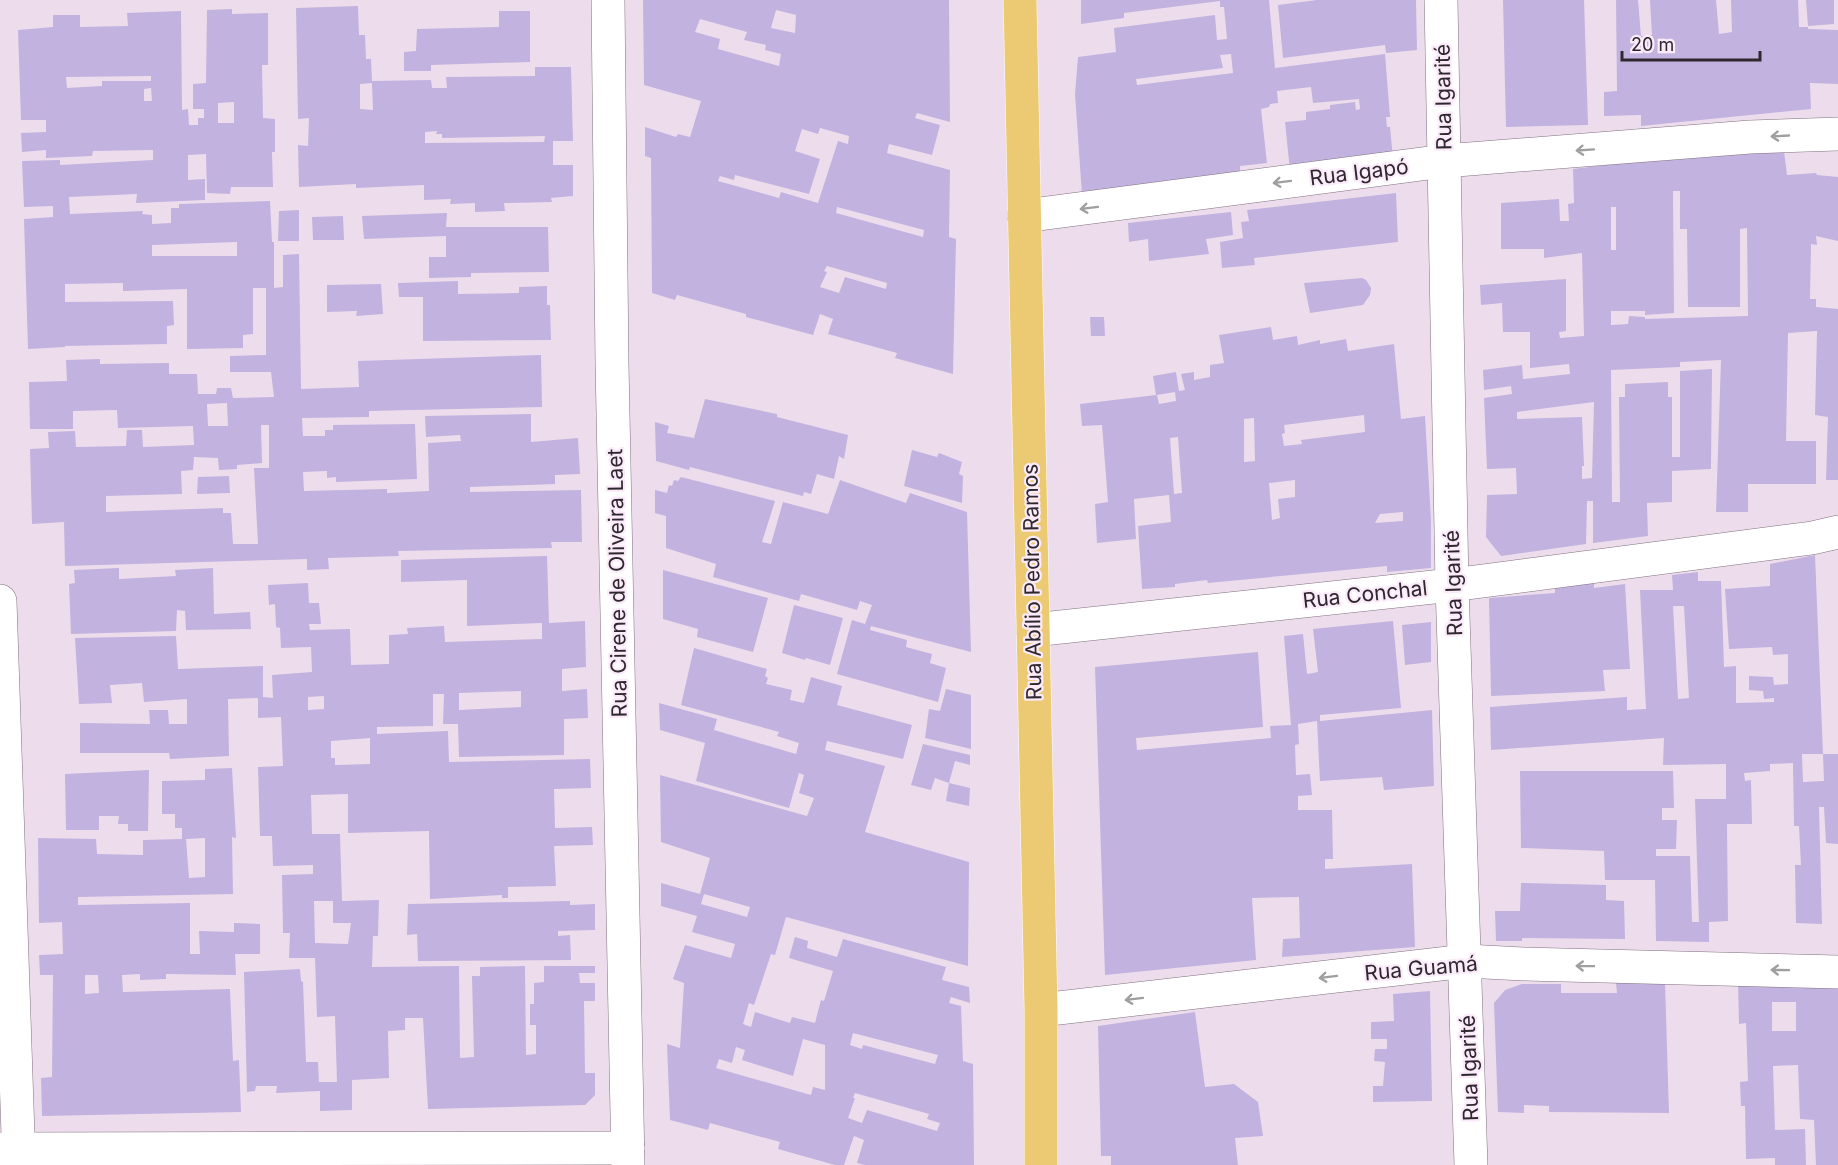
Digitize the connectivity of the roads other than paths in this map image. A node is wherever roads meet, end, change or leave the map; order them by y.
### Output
1 (608, 0) edge
2 (1020, 0) edge
3 (1442, 0) edge
4 (1838, 134) edge
5 (1444, 161) junction
6 (1024, 216) junction
7 (1838, 532) edge
8 (1452, 585) junction
9 (0, 601) edge
10 (1033, 630) junction
11 (1466, 961) junction
12 (1838, 972) edge
13 (1041, 1010) junction
14 (13, 1154) edge
15 (628, 1156) edge
16 (1041, 1165) edge
17 (1471, 1165) edge

1 - 15 street, Rua Cirene de Oliveira Laet
2 - 6 main road, Rua Abílio Pedro Ramos
3 - 5 street, Rua Igarité
4 -> 5 street, Rua Igapó
5 -> 6 street, Rua Igapó
5 - 8 street, Rua Igarité
6 - 10 main road, Rua Abílio Pedro Ramos
7 - 8 street, Rua Conchal
8 - 10 street, Rua Conchal
8 - 11 street, Rua Igarité
9 - 14 street
10 - 13 main road, Rua Abílio Pedro Ramos
12 -> 11 street, Rua Guamá
11 -> 13 street, Rua Guamá
11 - 17 street, Rua Igarité
13 - 16 main road, Rua Abílio Pedro Ramos
14 - 15 street

